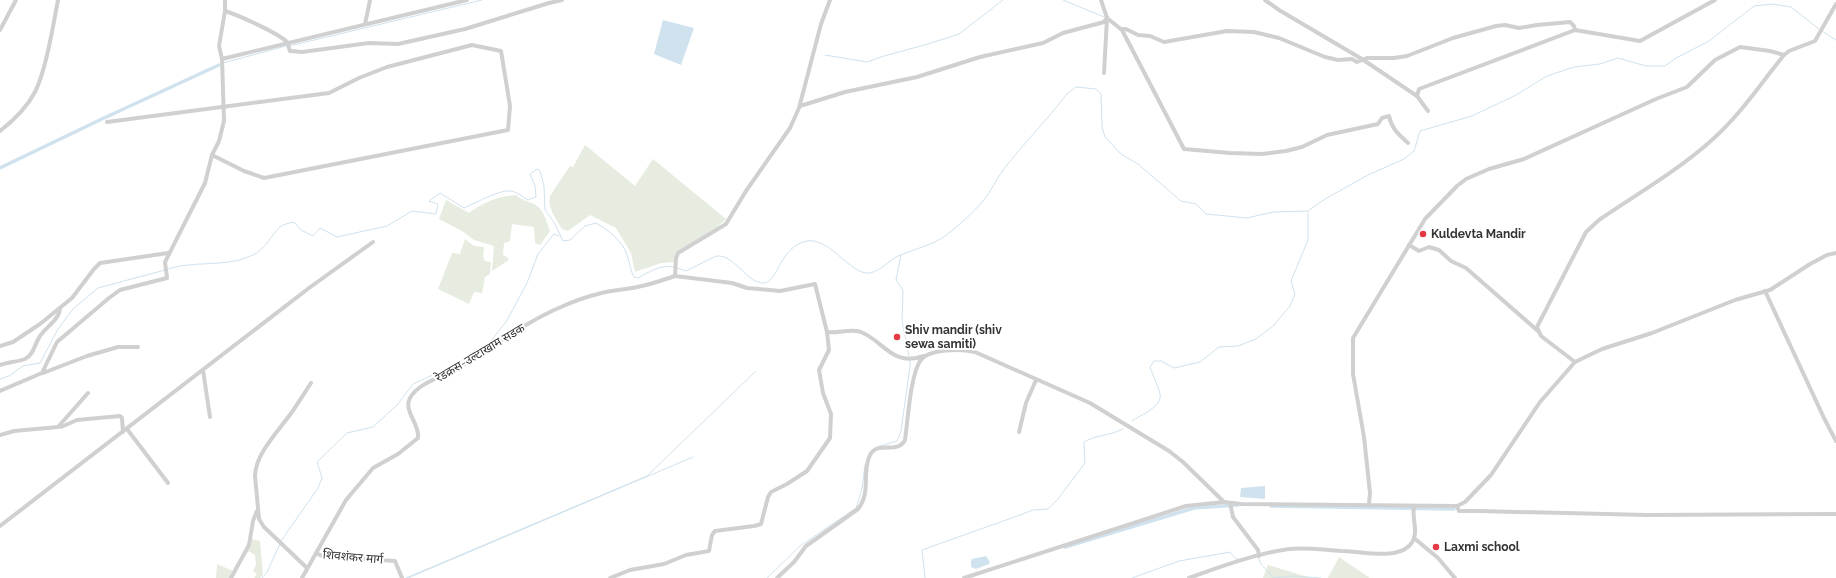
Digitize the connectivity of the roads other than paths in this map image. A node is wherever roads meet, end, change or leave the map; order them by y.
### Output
1 (16, 0) edge
2 (58, 0) edge
3 (225, 0) edge
4 (370, 0) edge
5 (467, 0) edge
6 (562, 0) edge
7 (830, 0) edge
8 (1101, 0) edge
9 (1265, 0) edge
10 (1715, 0) edge
11 (1836, 4) edge
12 (225, 11) junction
13 (1107, 18) junction
14 (365, 24) junction
15 (1121, 29) junction
16 (0, 30) edge
17 (1575, 30) junction
18 (288, 45) junction
19 (1784, 54) junction
20 (1362, 60) junction
21 (222, 62) junction
22 (1104, 73) dead end
23 (1417, 96) junction
24 (800, 106) junction
25 (224, 107) junction
26 (1428, 111) dead end
27 (107, 122) dead end
28 (0, 131) edge
29 (1408, 143) dead end
30 (212, 155) junction
31 (373, 242) dead end
32 (1409, 245) junction
33 (168, 253) junction
34 (1836, 253) edge
35 (675, 274) junction
36 (1765, 291) junction
37 (60, 308) junction
38 (1538, 331) junction
39 (827, 332) junction
40 (0, 346) edge
41 (138, 347) dead end
42 (928, 354) junction
43 (1575, 362) junction
44 (0, 365) edge
45 (203, 370) junction
46 (42, 373) junction
47 (1036, 380) junction
48 (311, 383) dead end
49 (0, 391) edge
50 (88, 393) dead end
51 (210, 417) dead end
52 (58, 427) junction
53 (125, 430) junction
54 (1019, 432) dead end
55 (0, 435) edge
56 (1836, 441) edge
57 (168, 484) dead end
58 (1224, 502) junction
59 (1230, 503) junction
60 (1369, 504) junction
61 (1457, 506) junction
62 (1413, 508) junction
63 (257, 511) junction
64 (1836, 514) edge
65 (0, 526) edge
66 (1414, 538) junction
67 (316, 553) junction
68 (1259, 556) junction
69 (307, 568) junction
70 (231, 578) edge
71 (302, 578) edge
72 (402, 578) edge
73 (610, 578) edge
74 (777, 578) edge
75 (964, 578) edge
76 (1190, 578) edge
77 (1455, 578) edge

1 - 16 street
2 - 28 street
3 - 12 street
4 - 14 street
5 - 14 street
6 - 18 street
7 - 24 street
8 - 13 street
9 - 20 street
10 - 17 street
11 - 19 street
12 - 18 street
12 - 21 street
13 - 15 street
13 - 22 street
13 - 24 street
14 - 18 street
15 - 20 street
15 - 29 street
17 - 20 street
17 - 23 street
18 - 21 street
19 - 32 street
19 - 38 street
20 - 23 street
21 - 25 street
23 - 26 street
24 - 35 street
25 - 27 street
25 - 30 street
25 - 30 street
30 - 33 street
31 - 45 street
32 - 38 street
32 - 60 street
33 - 37 street
33 - 46 street
34 - 36 street
35 - 39 street
35 - 67 street, रेडक्रस-उल्टाखाम सडक
36 - 43 street
36 - 56 street
37 - 40 street
37 - 44 street
38 - 43 street
39 - 42 street
39 - 73 street
41 - 46 street
42 - 47 street
42 - 74 street
43 - 61 street
45 - 51 street
45 - 53 street
46 - 49 street
47 - 54 street
47 - 58 street
48 - 63 street
50 - 52 street
52 - 53 street
52 - 55 street
53 - 57 street
53 - 65 street
58 - 59 street
58 - 75 street
59 - 60 street
59 - 68 street
60 - 62 street
61 - 62 street
61 - 64 street
62 - 66 street
63 - 69 street
63 - 70 street
66 - 68 street
66 - 77 street
67 - 69 street, रेडक्रस-उल्टाखाम सडक
67 - 72 street, शिवशंकर मार्ग
68 - 76 street
69 - 71 street, रेडक्रस-उल्टाखाम सडक

